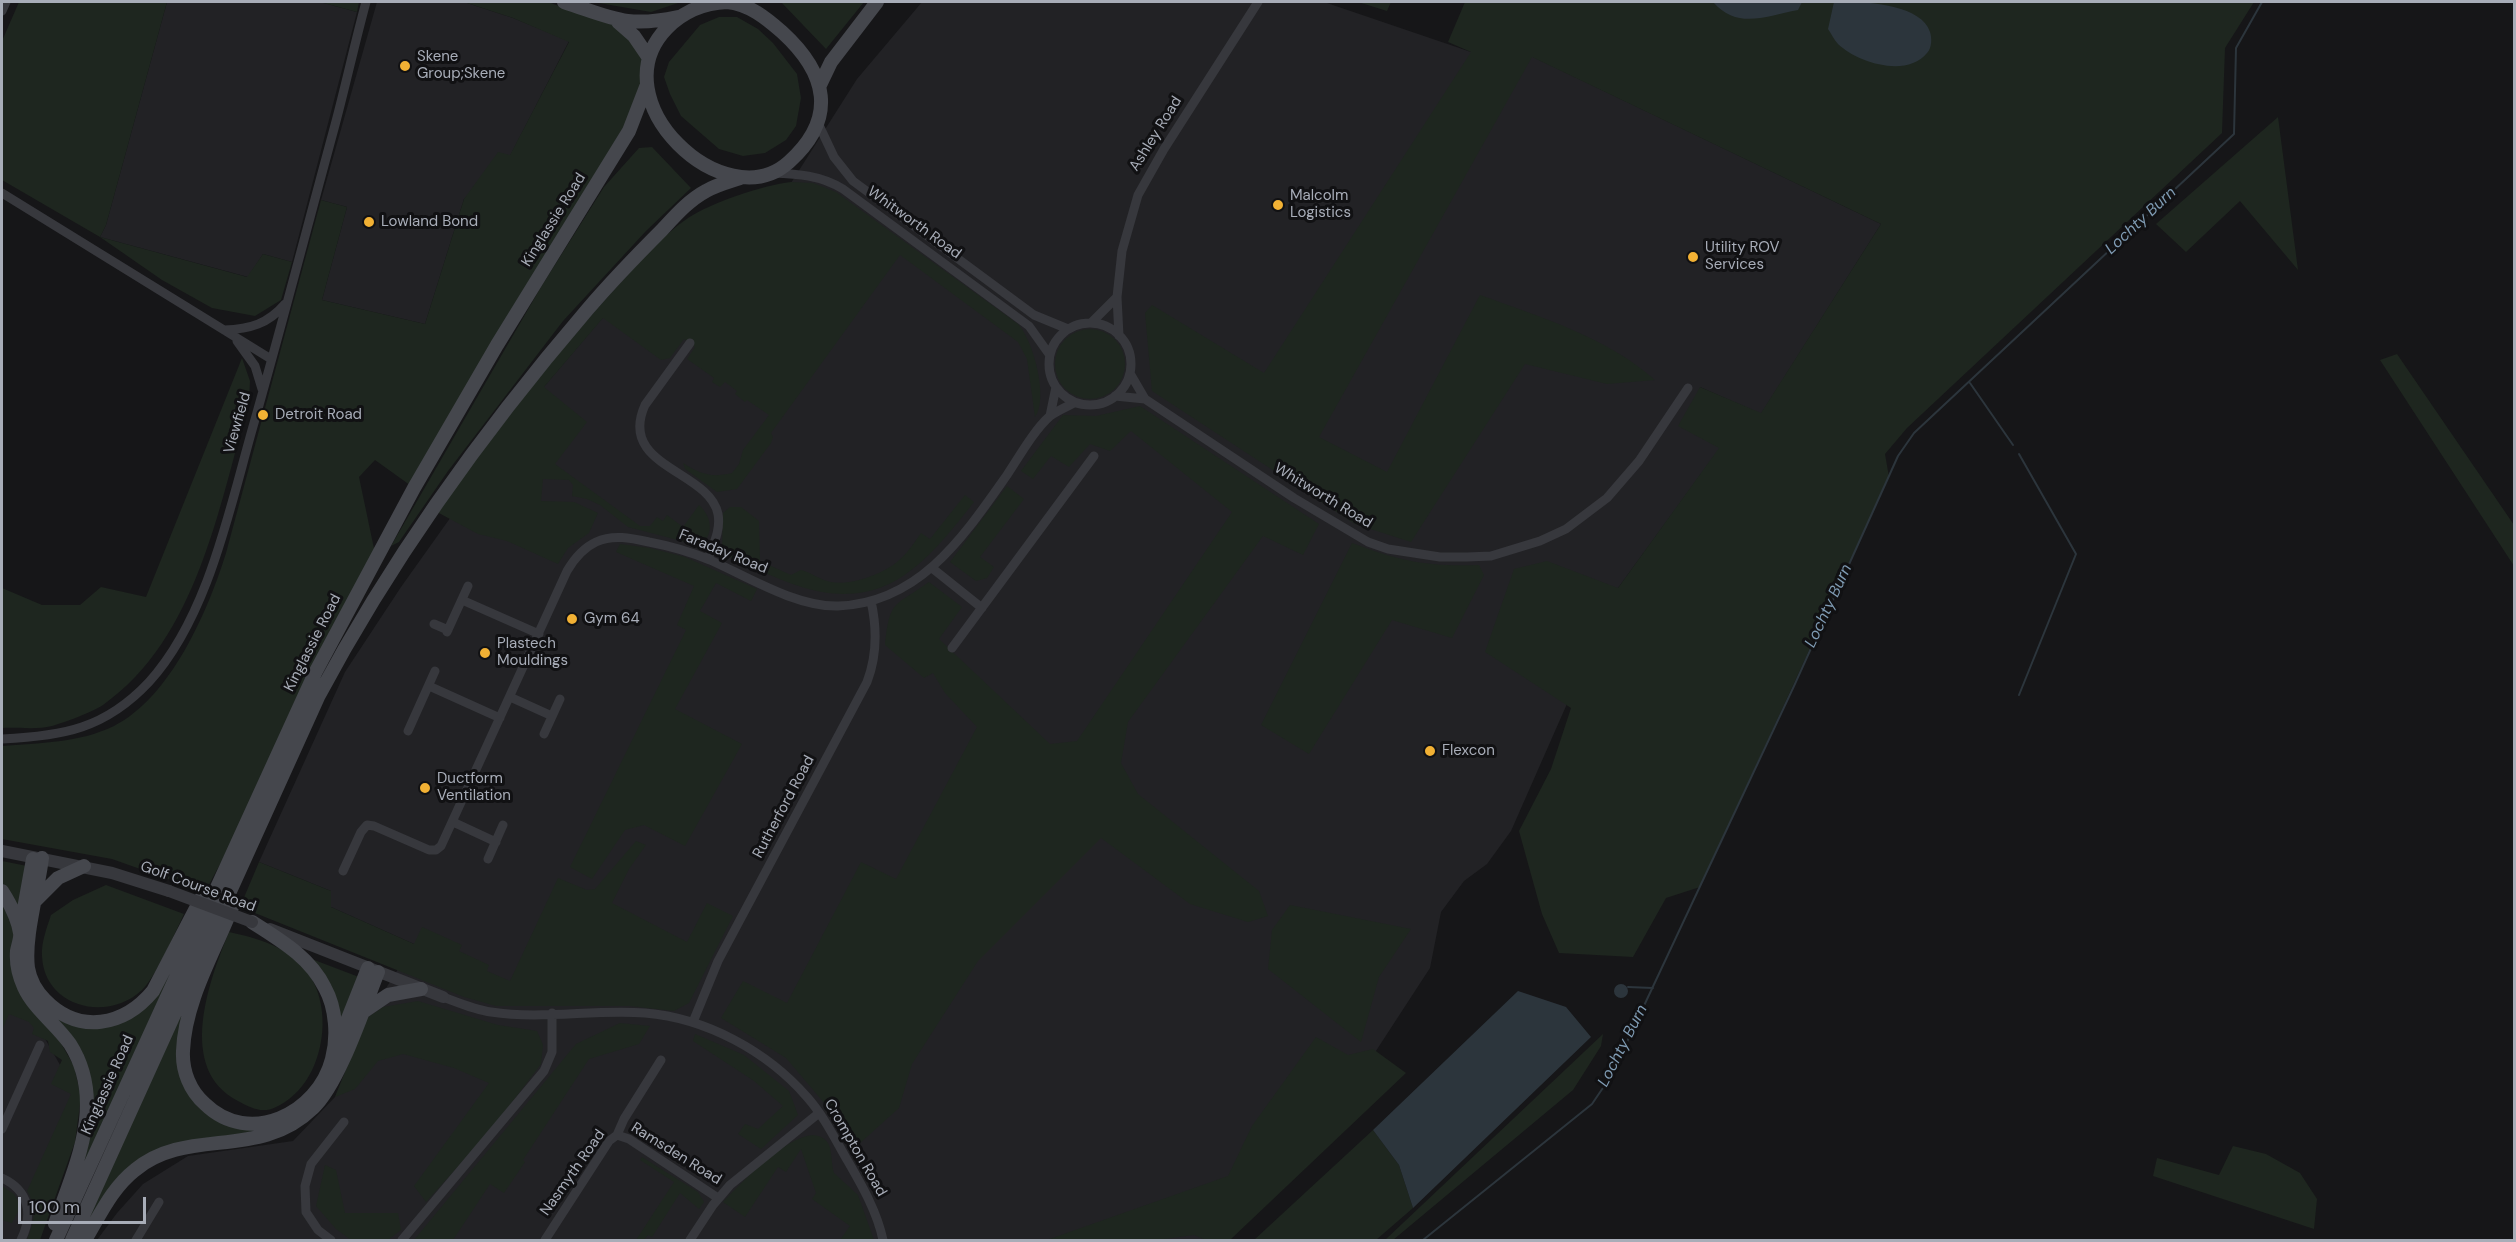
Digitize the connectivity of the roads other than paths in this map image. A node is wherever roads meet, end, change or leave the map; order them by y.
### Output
1 (6, 2) edge
2 (366, 2) edge
3 (564, 2) edge
4 (728, 2) edge
5 (877, 2) edge
6 (1258, 2) edge
7 (2, 11) edge
8 (681, 16) junction
9 (616, 20) junction
10 (650, 58) junction
11 (820, 85) junction
12 (646, 87) junction
13 (818, 123) junction
14 (771, 173) junction
15 (740, 178) junction
16 (2, 193) edge
17 (1117, 297) junction
18 (287, 301) junction
19 (1091, 323) junction
20 (1068, 329) junction
21 (228, 333) junction
22 (1119, 336) junction
23 (690, 343) dead end
24 (1049, 354) junction
25 (271, 359) junction
26 (1131, 375) junction
27 (1056, 387) junction
28 (1688, 388) dead end
29 (262, 391) junction
30 (1115, 396) junction
31 (1145, 399) junction
32 (1074, 403) junction
33 (1050, 416) junction
34 (1094, 456) dead end
35 (708, 559) junction
36 (932, 568) junction
37 (468, 586) dead end
38 (462, 600) junction
39 (871, 601) junction
40 (982, 608) junction
41 (434, 624) dead end
42 (539, 634) junction
43 (952, 648) dead end
44 (435, 671) dead end
45 (429, 686) junction
46 (510, 697) junction
47 (560, 699) dead end
48 (552, 716) junction
49 (500, 718) junction
50 (408, 731) dead end
51 (544, 734) dead end
52 (2, 739) edge
53 (267, 777) junction
54 (275, 790) junction
55 (453, 822) junction
56 (503, 825) dead end
57 (496, 842) junction
58 (2, 850) edge
59 (38, 858) junction
60 (488, 859) dead end
61 (84, 866) junction
62 (343, 871) dead end
63 (2, 891) edge
64 (36, 900) junction
65 (252, 922) junction
66 (20, 933) junction
67 (373, 970) junction
68 (421, 989) junction
69 (443, 997) joint
70 (552, 1013) junction
71 (361, 1014) junction
72 (693, 1022) junction
73 (40, 1045) dead end
74 (332, 1059) junction
75 (661, 1060) dead end
76 (819, 1113) junction
77 (344, 1122) dead end
78 (2, 1129) edge
79 (617, 1135) junction
80 (2, 1178) edge
81 (718, 1198) junction
82 (159, 1202) dead end
83 (21, 1240) edge
84 (49, 1240) edge
85 (56, 1240) edge
86 (72, 1240) edge
87 (86, 1240) edge
88 (136, 1240) edge
89 (331, 1240) edge
90 (402, 1240) edge
91 (544, 1240) edge
92 (690, 1240) edge
93 (883, 1240) edge

1 - 7 street
2 - 18 street, Viewfield
3 - 9 main road
4 - 8 main road
4 - 11 main road
5 - 11 main road
6 - 17 street, Ashley Road
8 - 9 main road
8 - 10 main road
9 - 10 main road
10 - 12 main road
11 - 13 main road
12 - 15 main road
12 - 53 main road, Kinglassie Road
13 - 14 main road
13 - 20 street, Whitworth Road
14 - 15 main road
14 - 24 street, Whitworth Road
15 - 54 main road, Kinglassie Road
16 - 21 street
17 - 19 street
17 - 22 street, Ashley Road
18 - 21 street
18 - 25 street, Viewfield
19 - 20 street
19 - 22 street
20 - 24 street
21 - 25 street
21 - 29 street
22 - 26 street
23 - 35 street
24 - 27 street
25 - 29 street, Viewfield
26 - 30 street
26 - 31 street, Whitworth Road
27 - 32 street
27 - 33 street, Faraday Road
28 - 31 street, Whitworth Road
29 - 52 street, Viewfield
30 - 31 street, Whitworth Road
30 - 32 street
32 - 33 street, Faraday Road
33 - 36 street, Faraday Road
34 - 40 street
35 - 39 street, Faraday Road
35 - 42 street, Faraday Road
36 - 39 street, Faraday Road
36 - 40 street
37 - 38 street
38 - 41 street
38 - 42 street
39 - 72 street, Rutherford Road
40 - 43 street
42 - 46 street, Faraday Road
44 - 45 street
45 - 49 street
45 - 50 street
46 - 48 street
46 - 49 street, Faraday Road
47 - 48 street
48 - 51 street
49 - 55 street, Faraday Road
53 - 64 main road
53 - 85 main road, Kinglassie Road
54 - 74 main road
54 - 86 main road, Kinglassie Road
55 - 57 street
55 - 62 street, Faraday Road
56 - 57 street
57 - 60 street
58 - 59 street, Golf Course Road
59 - 61 street, Golf Course Road
59 - 64 main road
59 - 66 main road
61 - 64 main road
61 - 65 street, Golf Course Road, bridge
63 - 66 main road
65 - 67 street, Golf Course Road
65 - 74 main road
66 - 84 main road
67 - 68 street, Crompton Road
67 - 71 main road
67 - 74 main road
68 - 69 street, Crompton Road
68 - 71 main road
69 - 70 street, Crompton Road
70 - 72 street, Crompton Road
70 - 90 street
71 - 87 main road
72 - 76 street, Crompton Road
73 - 78 street
75 - 79 street, Nasmyth Road
76 - 81 street
76 - 93 street, Crompton Road
77 - 89 street
79 - 81 street, Ramsden Road
79 - 91 street, Nasmyth Road
80 - 83 street
81 - 92 street
82 - 88 street

